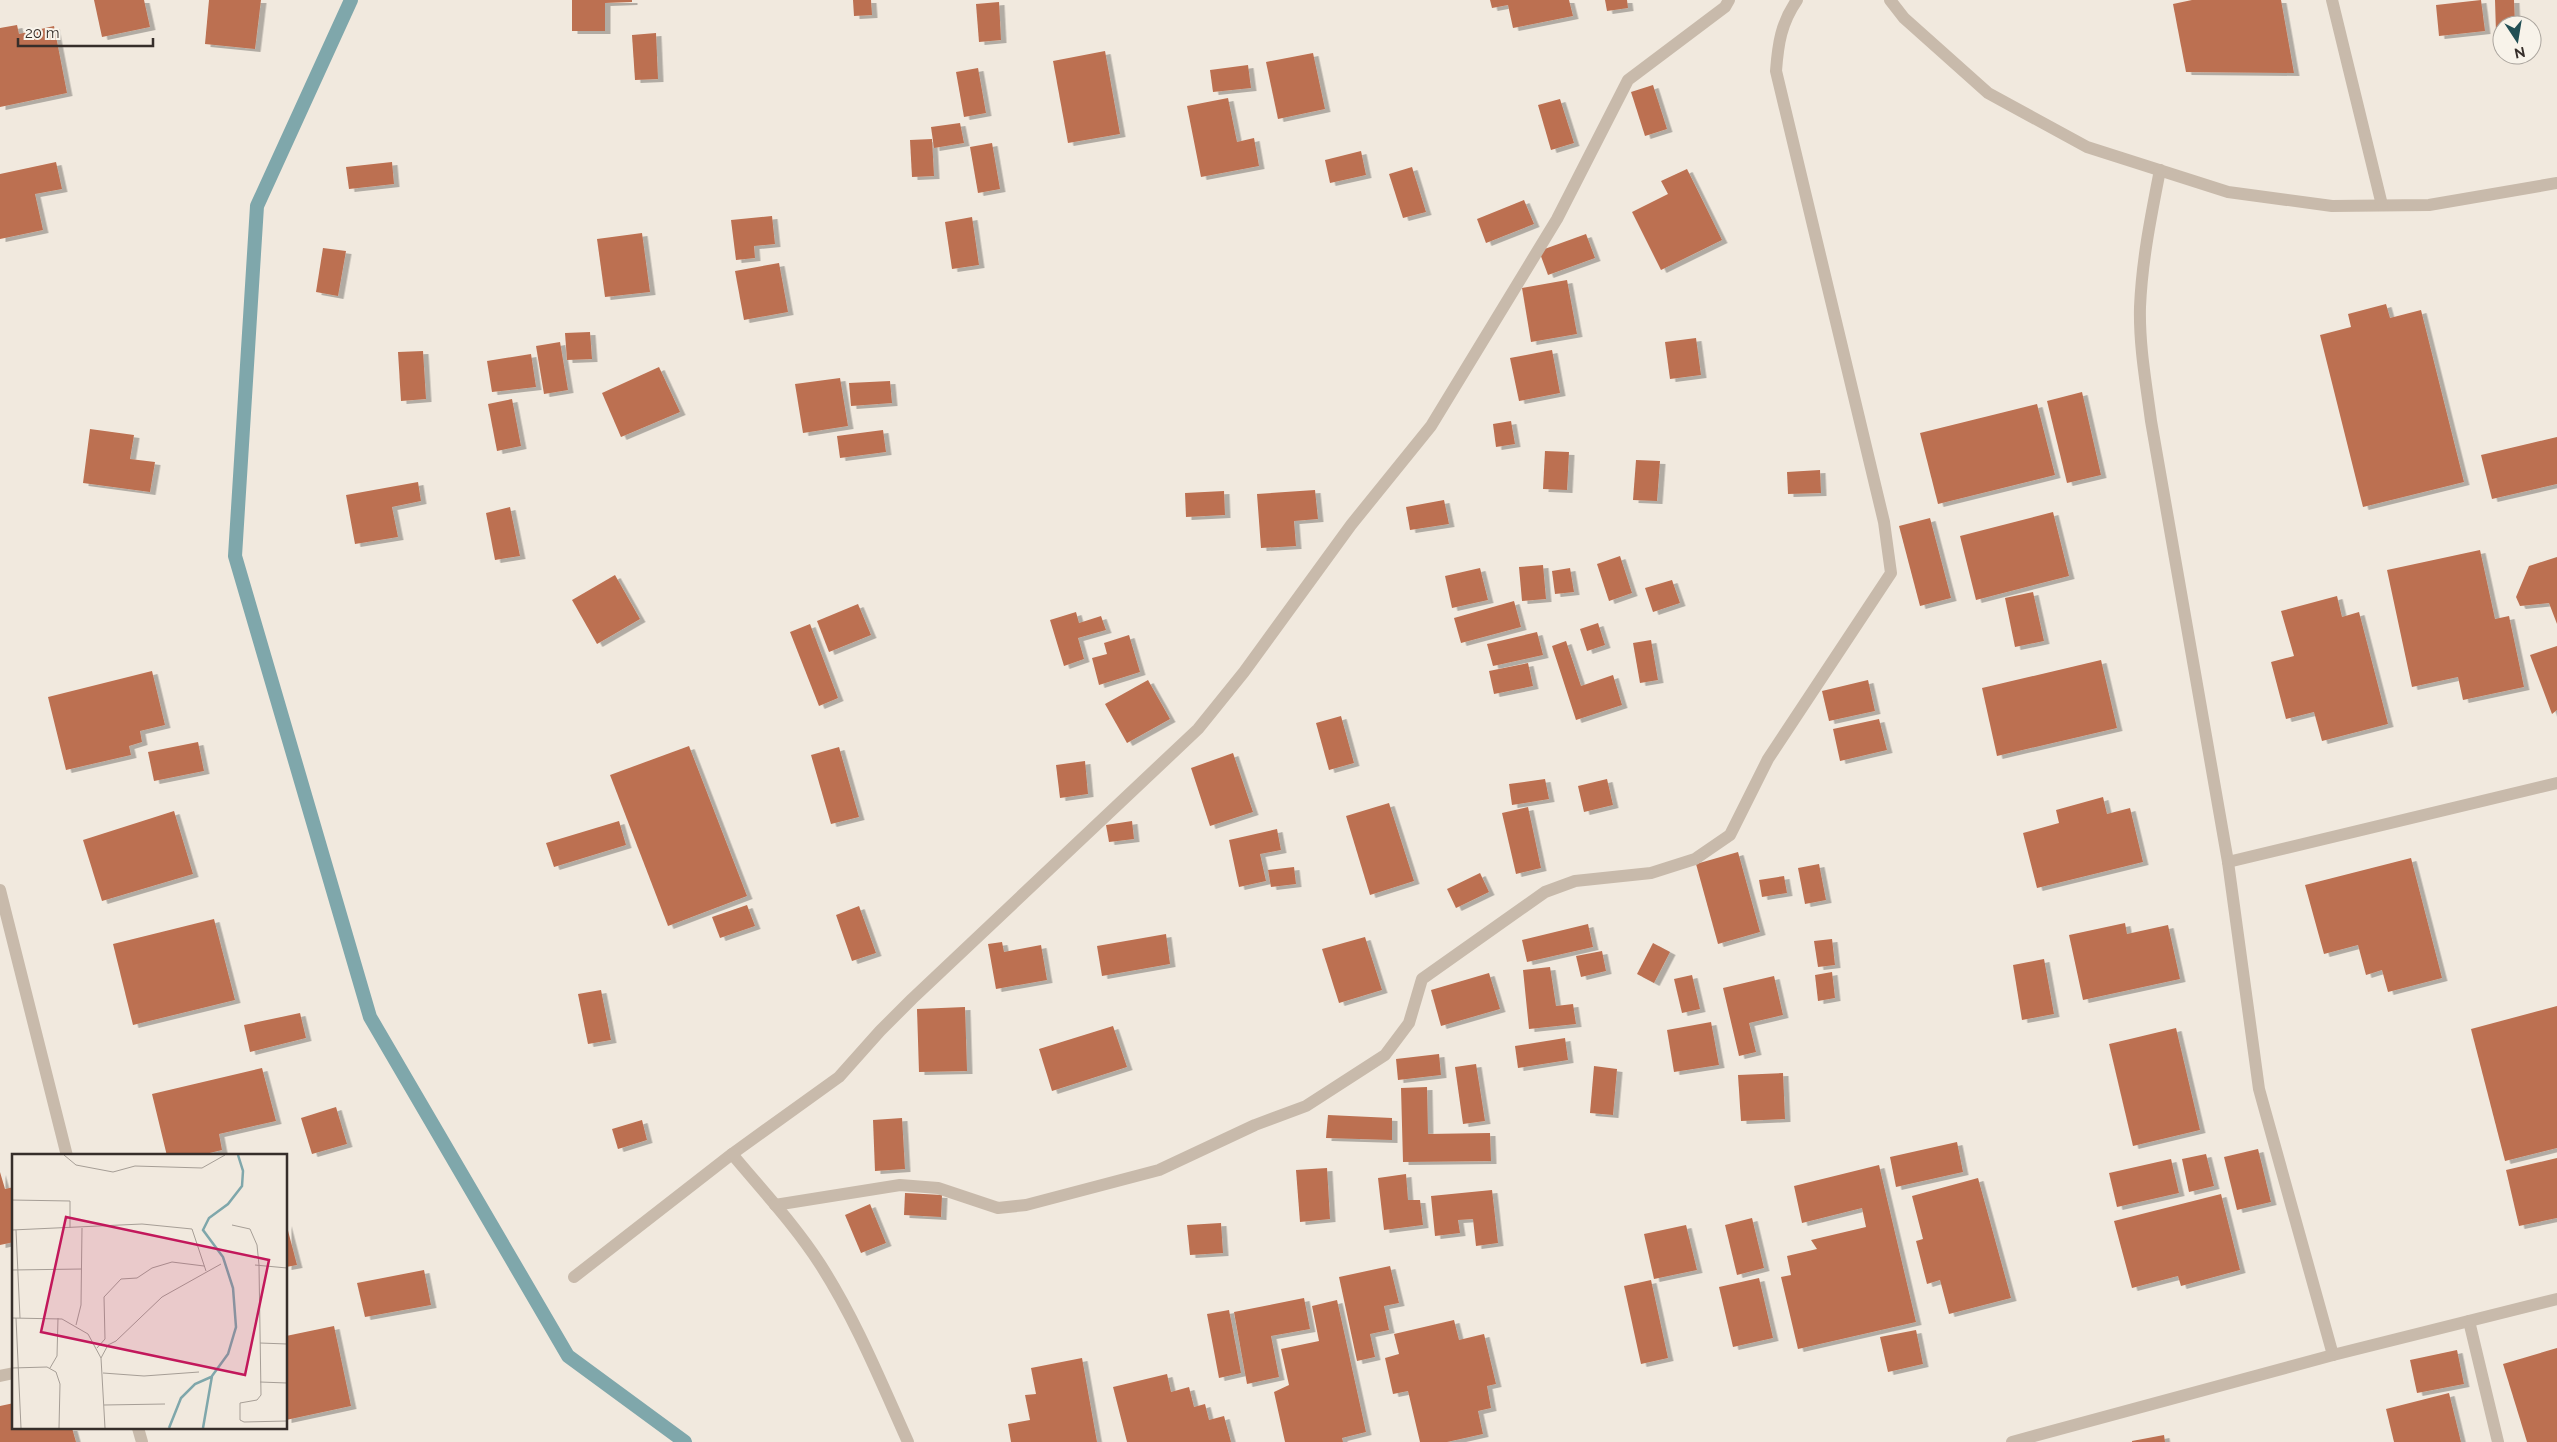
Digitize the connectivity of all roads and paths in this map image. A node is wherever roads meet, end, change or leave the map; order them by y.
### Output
1 (1729, 0) edge
2 (1796, 0) edge
3 (1890, 0) edge
4 (2332, 0) edge
5 (2160, 170) junction
6 (2557, 183) edge
7 (2382, 205) junction
8 (2557, 783) edge
9 (2228, 862) junction
10 (0, 890) edge
11 (66, 1154) edge
12 (732, 1154) junction
13 (775, 1205) junction
14 (574, 1277) dead end
15 (2557, 1300) edge
16 (2469, 1321) junction
17 (2334, 1355) junction
18 (908, 1442) edge
19 (2012, 1442) edge
20 (2498, 1442) edge

1 - 12 street
2 - 13 street
3 - 5 street
4 - 7 street
5 - 7 street
5 - 9 street
6 - 7 street
8 - 9 street
9 - 17 street
10 - 11 street
12 - 13 street
12 - 14 street
13 - 18 street
15 - 16 street
16 - 17 street
16 - 20 street
17 - 19 street

